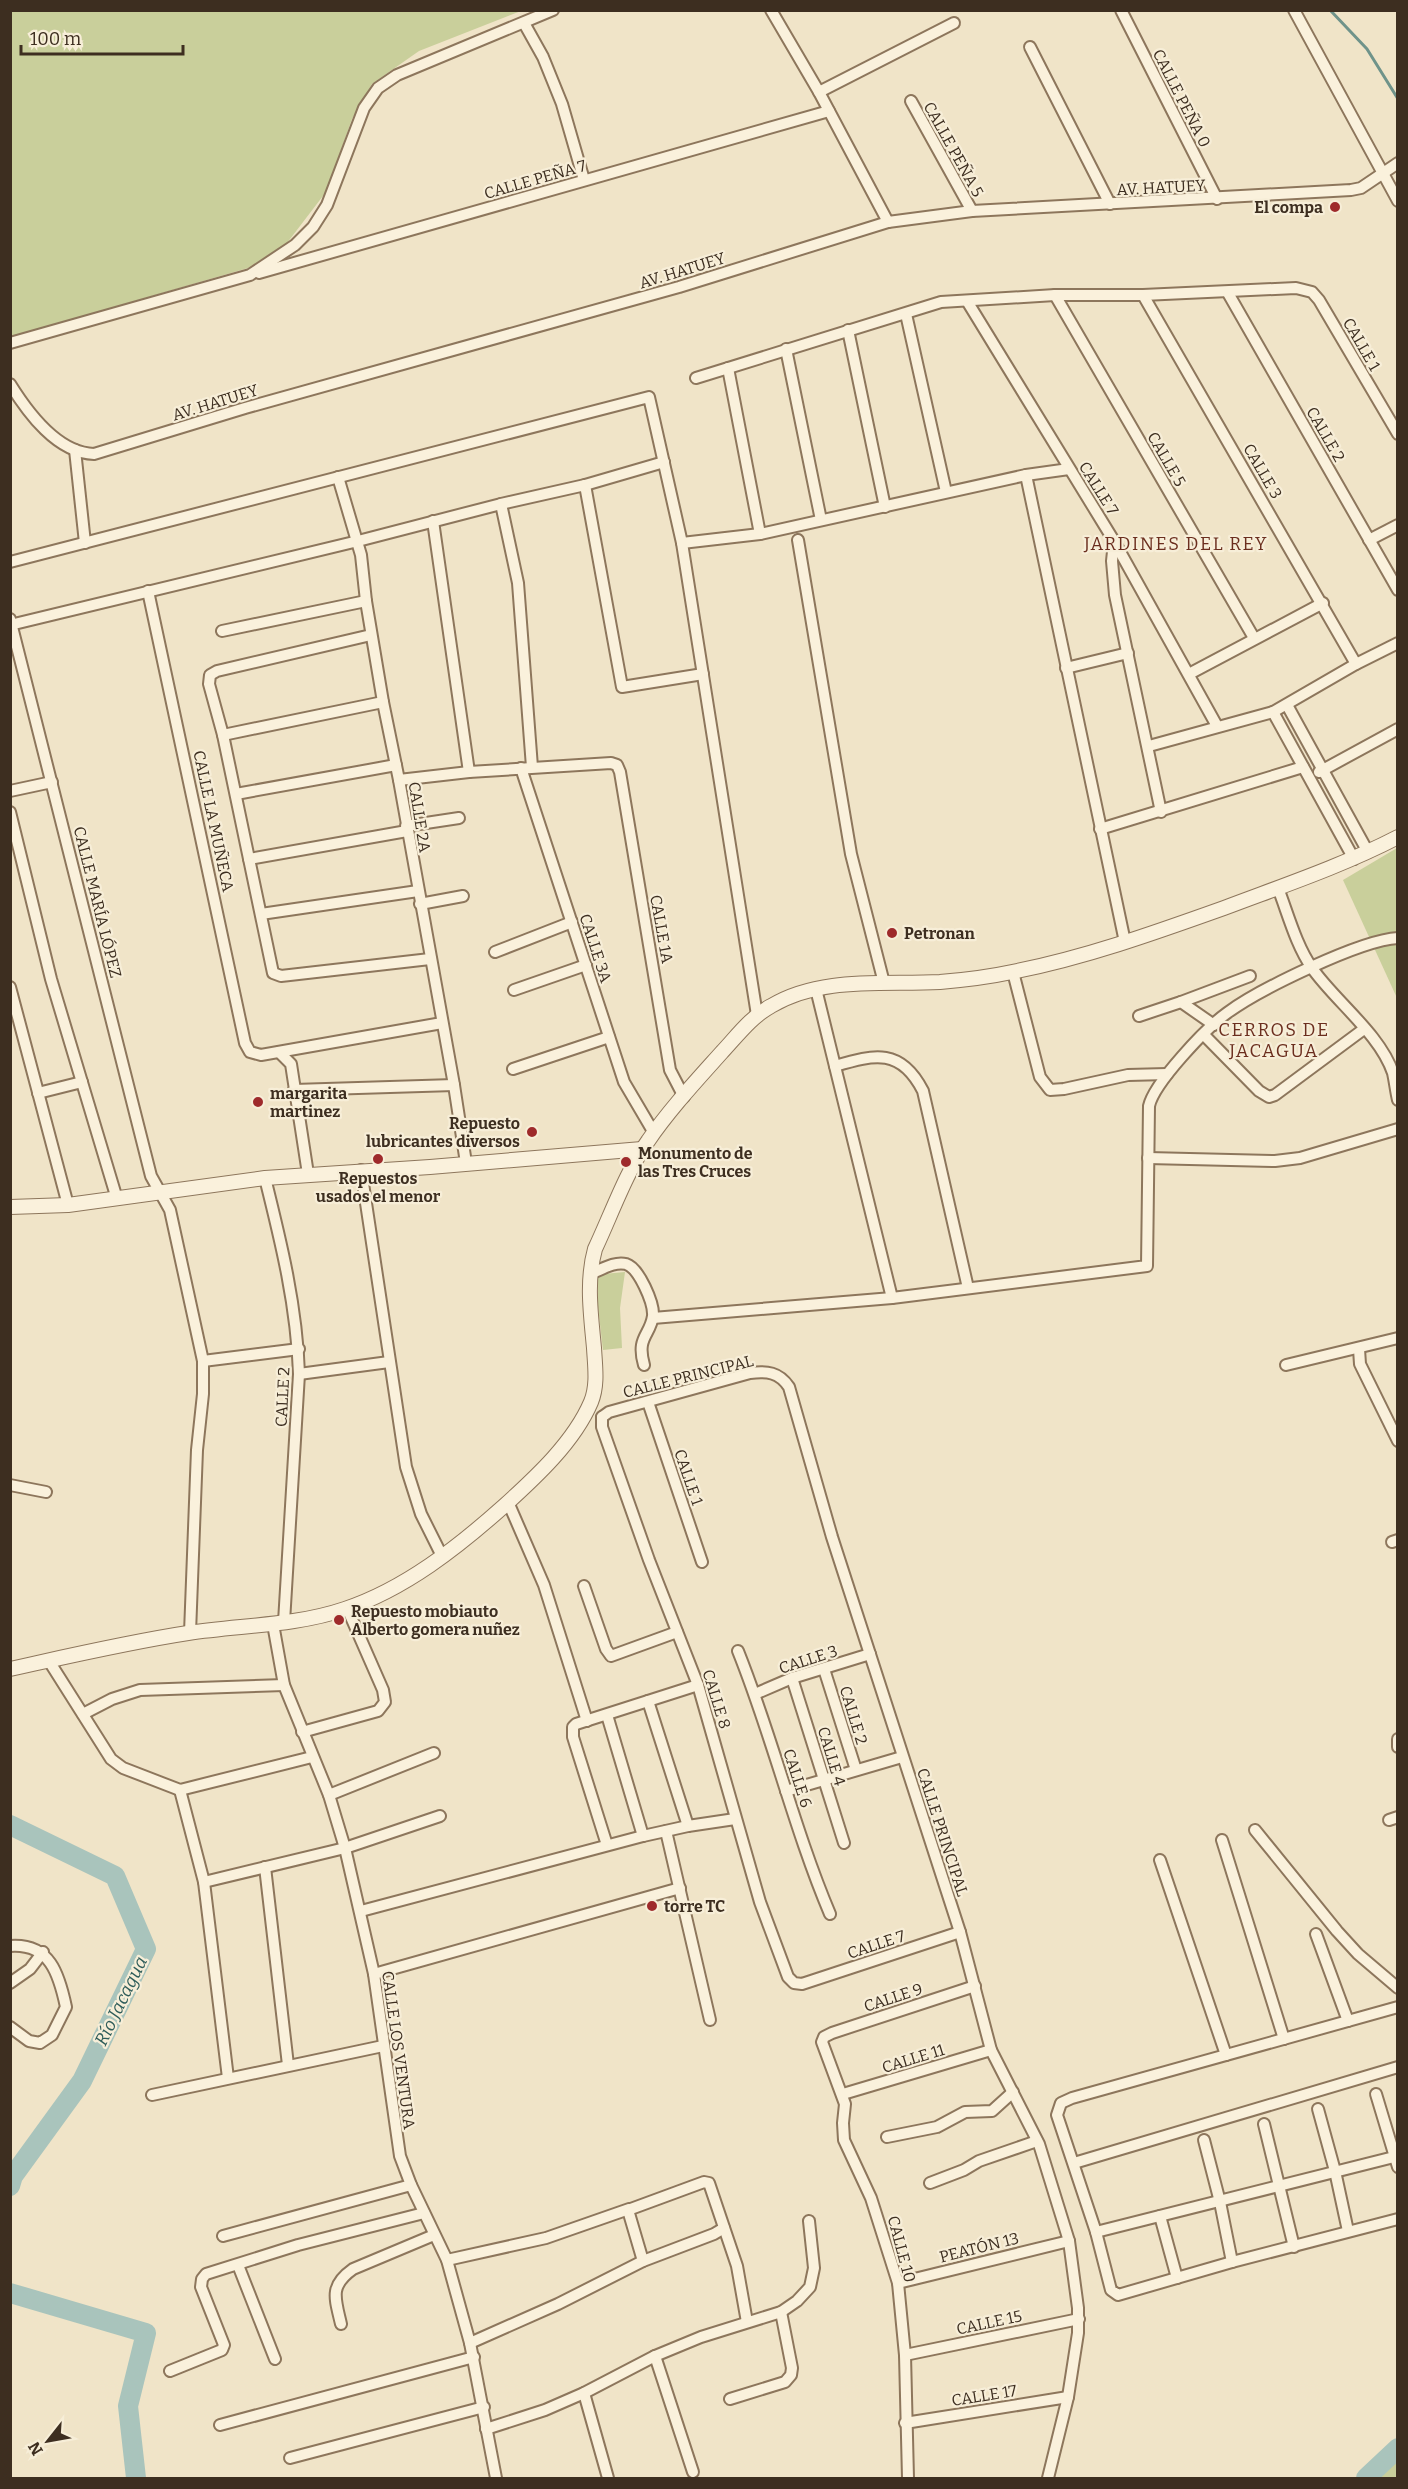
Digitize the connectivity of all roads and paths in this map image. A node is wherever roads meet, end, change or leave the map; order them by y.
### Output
1 (553, 10) edge
2 (771, 10) edge
3 (1121, 10) edge
4 (1294, 10) edge
5 (524, 23) junction
6 (954, 23) dead end
7 (1030, 46) dead end
8 (819, 92) junction
9 (910, 100) dead end
10 (829, 111) junction
11 (1398, 163) edge
12 (1382, 173) junction
13 (584, 180) junction
14 (1217, 199) junction
15 (1398, 201) edge
16 (1110, 204) junction
17 (972, 211) junction
18 (888, 222) junction
19 (250, 275) junction
20 (1228, 292) junction
21 (1054, 295) junction
22 (1143, 295) junction
23 (967, 301) junction
24 (906, 314) junction
25 (848, 330) junction
26 (10, 343) edge
27 (786, 349) junction
28 (728, 368) junction
29 (696, 378) dead end
30 (10, 384) edge
31 (1398, 435) edge
32 (75, 450) junction
33 (664, 462) junction
34 (1069, 469) junction
35 (1026, 475) junction
36 (338, 477) junction
37 (585, 485) junction
38 (946, 492) junction
39 (501, 504) junction
40 (885, 507) junction
41 (821, 520) junction
42 (433, 521) junction
43 (1398, 525) edge
44 (760, 534) junction
45 (798, 540) dead end
46 (1369, 540) junction
47 (358, 541) junction
48 (1114, 541) junction
49 (85, 543) junction
50 (682, 543) junction
51 (10, 562) edge
52 (1398, 590) edge
53 (148, 591) junction
54 (366, 601) junction
55 (1323, 603) junction
56 (11, 623) edge
57 (222, 631) dead end
58 (371, 634) junction
59 (1254, 638) junction
60 (1398, 643) edge
61 (1128, 653) junction
62 (1356, 664) junction
63 (1066, 668) junction
64 (703, 674) junction
65 (1189, 674) junction
66 (383, 702) junction
67 (1287, 705) junction
68 (1274, 712) junction
69 (1217, 726) junction
70 (1398, 729) edge
71 (224, 735) junction
72 (1149, 746) junction
73 (396, 765) junction
74 (532, 767) junction
75 (1304, 767) junction
76 (520, 768) junction
77 (1324, 769) junction
78 (469, 772) junction
79 (1310, 777) junction
80 (399, 780) junction
81 (52, 782) junction
82 (10, 791) edge
83 (236, 794) junction
84 (10, 812) edge
85 (1161, 812) junction
86 (459, 818) dead end
87 (407, 829) junction
88 (1100, 830) junction
89 (1398, 837) edge
90 (1368, 852) junction
91 (249, 859) junction
92 (1354, 859) junction
93 (1278, 888) junction
94 (418, 891) junction
95 (463, 896) dead end
96 (420, 904) junction
97 (261, 914) junction
98 (572, 922) junction
99 (1398, 938) edge
100 (1125, 942) junction
101 (495, 952) dead end
102 (430, 959) junction
103 (586, 964) junction
104 (1312, 968) junction
105 (1013, 972) junction
106 (1250, 976) dead end
107 (884, 983) junction
108 (10, 987) edge
109 (816, 988) junction
110 (514, 990) dead end
111 (1181, 1002) junction
112 (757, 1015) junction
113 (1139, 1016) dead end
114 (442, 1023) junction
115 (1214, 1025) junction
116 (1364, 1029) junction
117 (1204, 1035) junction
118 (609, 1037) junction
119 (279, 1052) junction
120 (835, 1066) junction
121 (513, 1069) dead end
122 (1167, 1074) junction
123 (82, 1082) junction
124 (454, 1085) junction
125 (294, 1090) junction
126 (38, 1093) junction
127 (684, 1097) junction
128 (1398, 1100) edge
129 (1398, 1129) edge
130 (654, 1133) junction
131 (642, 1149) junction
132 (1148, 1158) junction
133 (466, 1163) junction
134 (361, 1170) junction
135 (308, 1174) junction
136 (265, 1178) junction
137 (160, 1191) junction
138 (117, 1199) junction
139 (68, 1205) junction
140 (10, 1207) edge
141 (590, 1275) junction
142 (968, 1288) junction
143 (892, 1298) junction
144 (652, 1318) junction
145 (1398, 1338) edge
146 (298, 1349) junction
147 (1359, 1349) junction
148 (203, 1361) junction
149 (389, 1362) junction
150 (644, 1365) dead end
151 (1286, 1365) dead end
152 (299, 1374) junction
153 (648, 1402) junction
154 (588, 1409) junction
155 (603, 1417) junction
156 (1398, 1441) edge
157 (10, 1485) edge
158 (46, 1492) dead end
159 (508, 1502) junction
160 (442, 1556) junction
161 (702, 1562) dead end
162 (584, 1586) dead end
163 (347, 1608) junction
164 (278, 1623) junction
165 (677, 1632) junction
166 (190, 1633) junction
167 (738, 1651) dead end
168 (870, 1654) junction
169 (49, 1661) junction
170 (10, 1669) edge
171 (824, 1669) junction
172 (792, 1678) junction
173 (284, 1685) junction
174 (699, 1685) junction
175 (755, 1694) junction
176 (648, 1701) junction
177 (83, 1714) junction
178 (607, 1715) junction
179 (587, 1721) junction
180 (302, 1732) junction
181 (1398, 1739) edge
182 (1398, 1747) edge
183 (434, 1752) dead end
184 (312, 1757) junction
185 (902, 1757) junction
186 (856, 1770) junction
187 (824, 1779) junction
188 (180, 1790) junction
189 (786, 1791) junction
190 (329, 1794) junction
191 (440, 1815) dead end
192 (735, 1819) junction
193 (688, 1826) junction
194 (1255, 1830) dead end
195 (666, 1831) junction
196 (643, 1836) junction
197 (1222, 1840) dead end
198 (844, 1843) dead end
199 (607, 1845) junction
200 (345, 1848) junction
201 (1160, 1860) dead end
202 (265, 1867) junction
203 (204, 1882) junction
204 (680, 1888) junction
205 (361, 1911) junction
206 (830, 1914) dead end
207 (960, 1932) junction
208 (1316, 1934) dead end
209 (10, 1946) edge
210 (43, 1952) junction
211 (374, 1974) junction
212 (10, 1983) edge
213 (802, 1984) joint
214 (975, 1986) junction
215 (1398, 1988) edge
216 (1398, 2007) edge
217 (710, 2020) dead end
218 (1348, 2021) junction
219 (10, 2027) edge
220 (1284, 2038) junction
221 (823, 2039) joint
222 (383, 2046) junction
223 (992, 2050) junction
224 (1226, 2055) junction
225 (288, 2065) junction
226 (1398, 2067) edge
227 (228, 2078) junction
228 (1013, 2092) junction
229 (843, 2094) junction
230 (1376, 2094) dead end
231 (152, 2095) dead end
232 (1318, 2109) dead end
233 (1264, 2124) dead end
234 (1393, 2136) edge
235 (887, 2137) dead end
236 (1204, 2140) dead end
237 (1037, 2141) junction
238 (1396, 2160) edge
239 (1074, 2163) junction
240 (1335, 2171) junction
241 (930, 2183) dead end
242 (411, 2185) junction
243 (1280, 2186) junction
244 (1220, 2202) junction
245 (629, 2209) junction
246 (424, 2213) junction
247 (1160, 2216) junction
248 (1398, 2219) edge
249 (809, 2221) dead end
250 (724, 2229) junction
251 (1348, 2231) junction
252 (1096, 2232) junction
253 (434, 2235) junction
254 (223, 2236) dead end
255 (1069, 2241) junction
256 (1294, 2247) junction
257 (447, 2260) junction
258 (643, 2261) junction
259 (1232, 2262) junction
260 (238, 2265) junction
261 (1177, 2278) junction
262 (898, 2283) junction
263 (781, 2312) junction
264 (1079, 2319) junction
265 (747, 2322) junction
266 (341, 2324) dead end
267 (470, 2343) junction
268 (655, 2355) junction
269 (905, 2355) junction
270 (474, 2357) junction
271 (275, 2359) dead end
272 (170, 2371) dead end
273 (584, 2393) junction
274 (1068, 2397) junction
275 (730, 2399) dead end
276 (484, 2408) junction
277 (905, 2423) junction
278 (220, 2425) dead end
279 (486, 2429) junction
280 (290, 2458) dead end
281 (693, 2472) dead end
282 (496, 2478) edge
283 (608, 2478) edge
284 (908, 2478) edge
285 (1048, 2478) edge

1 - 5 street
2 - 8 street
3 - 14 street, CALLE PEÑA 0
4 - 12 street
5 - 13 street
5 - 19 street
6 - 8 street
7 - 16 street
8 - 10 street
9 - 17 street, CALLE PEÑA 5
10 - 13 street, CALLE PEÑA 7
10 - 18 street
11 - 12 street, AV. HATUEY
12 - 14 street, AV. HATUEY
12 - 15 street
13 - 19 street, CALLE PEÑA 7
14 - 16 street, AV. HATUEY
16 - 17 street, AV. HATUEY
17 - 18 street, AV. HATUEY
18 - 32 street, AV. HATUEY
19 - 26 street, CALLE PEÑA 7
20 - 22 street
20 - 31 street, CALLE 1
20 - 46 street, CALLE 2
21 - 22 street
21 - 23 street
21 - 59 street, CALLE 5
22 - 55 street, CALLE 3
23 - 24 street
23 - 34 street, CALLE 7
24 - 25 street
24 - 38 street
25 - 27 street
25 - 40 street
27 - 28 street
27 - 41 street
28 - 29 street
28 - 44 street
30 - 32 street
32 - 49 street
33 - 36 street
33 - 37 street
33 - 50 street
34 - 35 street
34 - 48 street, CALLE 7
35 - 38 street
35 - 63 street
36 - 47 street, CALLE 2A
36 - 49 street
37 - 39 street
37 - 64 street
38 - 40 street
39 - 42 street
39 - 74 street
40 - 41 street
41 - 44 street
42 - 47 street
42 - 78 street
43 - 46 street
44 - 50 street
45 - 107 street
46 - 52 street, CALLE 2
47 - 53 street
47 - 54 street, CALLE 2A
48 - 61 street
48 - 65 street, CALLE 7
49 - 51 street
50 - 64 street
53 - 56 street
53 - 119 street, CALLE LA MUÑECA
54 - 57 street
54 - 58 street, CALLE 2A
55 - 59 street
55 - 62 street, CALLE 3
56 - 81 street, CALLE MARÍA LÓPEZ
58 - 66 street, CALLE 2A
58 - 71 street
59 - 65 street
60 - 62 street
61 - 63 street
61 - 72 street
62 - 67 street
63 - 88 street
64 - 112 street
65 - 69 street, CALLE 7
66 - 71 street
66 - 73 street, CALLE 2A
67 - 68 street
67 - 77 street
68 - 69 street
68 - 75 street
69 - 72 street
70 - 77 street
71 - 83 street
72 - 85 street
73 - 80 street, CALLE 2A
73 - 83 street
74 - 76 street
74 - 127 street, CALLE 1A
75 - 79 street
75 - 85 street
76 - 78 street
76 - 98 street, CALLE 3A
77 - 79 street
77 - 90 street
78 - 80 street
79 - 92 street
80 - 87 street, CALLE 2A
81 - 82 street
81 - 137 street, CALLE MARÍA LÓPEZ
83 - 91 street
84 - 123 street
85 - 88 street
86 - 87 street
87 - 91 street
87 - 94 street, CALLE 2A
88 - 100 street
89 - 90 street
90 - 92 street
91 - 97 street
92 - 93 street
93 - 100 street
93 - 104 street
94 - 96 street, CALLE 2A
94 - 97 street
95 - 96 street
96 - 102 street, CALLE 2A
97 - 102 street
98 - 101 street
98 - 103 street, CALLE 3A
99 - 104 street
100 - 105 street
102 - 114 street, CALLE 2A
103 - 110 street
103 - 118 street, CALLE 3A
104 - 115 street
104 - 116 street
105 - 107 street
105 - 122 street
106 - 111 street
107 - 109 street
108 - 126 street
109 - 112 street
109 - 120 street
111 - 113 street
111 - 115 street
112 - 127 street
114 - 119 street
114 - 124 street, CALLE 2A
115 - 117 street
116 - 117 street
116 - 128 street
117 - 122 street
118 - 121 street
118 - 130 street, CALLE 3A
119 - 125 street
120 - 142 street
120 - 143 street
122 - 132 street
123 - 126 street
123 - 138 street
124 - 125 street
124 - 133 street, CALLE 2A
125 - 135 street
126 - 139 street
127 - 130 street
129 - 132 street
130 - 131 street
131 - 133 street
131 - 141 street
132 - 142 street
133 - 134 street
134 - 135 street
134 - 149 street
135 - 136 street
136 - 137 street
136 - 146 street, CALLE 2
137 - 138 street
137 - 148 street, CALLE MARÍA LÓPEZ
138 - 139 street
139 - 140 street
141 - 144 street
141 - 154 street
142 - 143 street
143 - 144 street
144 - 150 street
145 - 147 street
146 - 148 street
146 - 152 street, CALLE 2
147 - 151 street
147 - 156 street
148 - 166 street, CALLE MARÍA LÓPEZ
149 - 152 street
149 - 160 street
152 - 164 street, CALLE 2
153 - 155 street, CALLE PRINCIPAL
153 - 161 street, CALLE 1
153 - 168 street, CALLE PRINCIPAL
154 - 155 street
154 - 159 street
155 - 165 street, CALLE 8
157 - 158 street
159 - 160 street
159 - 179 street
160 - 163 street
162 - 165 street
163 - 164 street
163 - 180 street
164 - 166 street
164 - 173 street, CALLE LOS VENTURA
165 - 174 street, CALLE 8
166 - 169 street
167 - 175 street, CALLE 6
168 - 171 street, CALLE 3
168 - 185 street, CALLE PRINCIPAL
169 - 170 street
169 - 177 street
171 - 172 street, CALLE 3
171 - 186 street, CALLE 2
172 - 175 street, CALLE 3
172 - 187 street, CALLE 4
173 - 177 street
173 - 180 street, CALLE LOS VENTURA
174 - 176 street
174 - 192 street, CALLE 8
175 - 189 street, CALLE 6
176 - 178 street
176 - 193 street
177 - 188 street
178 - 179 street
178 - 196 street
179 - 199 street
180 - 184 street, CALLE LOS VENTURA
181 - 182 street
183 - 190 street
184 - 188 street
184 - 190 street, CALLE LOS VENTURA
185 - 186 street
185 - 207 street, CALLE PRINCIPAL
186 - 187 street
187 - 189 street
187 - 198 street, CALLE 4
188 - 203 street
189 - 206 street, CALLE 6
190 - 200 street, CALLE LOS VENTURA
191 - 200 street
192 - 193 street
192 - 213 street, CALLE 8
193 - 195 street
194 - 215 street
195 - 196 street
195 - 204 street
196 - 199 street
197 - 220 street
199 - 205 street
200 - 202 street
200 - 205 street, CALLE LOS VENTURA
201 - 224 street
202 - 203 street
202 - 225 street
203 - 227 street
204 - 211 street
204 - 217 street
205 - 211 street, CALLE LOS VENTURA
207 - 213 street, CALLE 7
207 - 214 street, CALLE PRINCIPAL
208 - 218 street
209 - 210 street
210 - 212 street
210 - 219 street
211 - 222 street, CALLE LOS VENTURA
214 - 221 street, CALLE 9
214 - 223 street, CALLE PRINCIPAL
216 - 218 street
218 - 220 street
220 - 224 street
221 - 229 street, CALLE 10
222 - 225 street
222 - 242 street, CALLE LOS VENTURA
223 - 228 street, CALLE PRINCIPAL
223 - 229 street, CALLE 11
224 - 239 street
225 - 227 street
226 - 239 street
227 - 231 street
228 - 235 street
228 - 237 street, CALLE PRINCIPAL
229 - 262 street, CALLE 10
230 - 234 street
232 - 240 street
233 - 243 street
234 - 238 street
236 - 244 street
237 - 241 street
237 - 255 street, CALLE PRINCIPAL
238 - 240 street
239 - 252 street
240 - 243 street
240 - 251 street
242 - 246 street, CALLE LOS VENTURA
242 - 254 street
243 - 244 street
243 - 256 street
244 - 247 street
244 - 259 street
245 - 250 street
245 - 257 street
245 - 258 street
246 - 253 street, CALLE LOS VENTURA
246 - 260 street
247 - 252 street
247 - 261 street
248 - 251 street
249 - 263 street
250 - 258 street
250 - 265 street
251 - 256 street
252 - 261 street
253 - 257 street, CALLE LOS VENTURA
253 - 266 street
255 - 262 street, PEATÓN 13
255 - 264 street, CALLE PRINCIPAL
256 - 259 street
257 - 267 street, CALLE LOS VENTURA
258 - 267 street
259 - 261 street
260 - 271 street
260 - 272 street
262 - 269 street, CALLE 10
263 - 265 street
263 - 275 street
264 - 269 street, CALLE 15
264 - 274 street, CALLE PRINCIPAL
265 - 268 street
267 - 270 street, CALLE LOS VENTURA
268 - 273 street
268 - 281 street
269 - 277 street, CALLE 10
270 - 276 street, CALLE LOS VENTURA
270 - 278 street
273 - 279 street
273 - 283 street
274 - 277 street, CALLE 17
274 - 285 street, CALLE PRINCIPAL
276 - 279 street, CALLE LOS VENTURA
276 - 280 street
277 - 284 street, CALLE 10
279 - 282 street, CALLE LOS VENTURA

